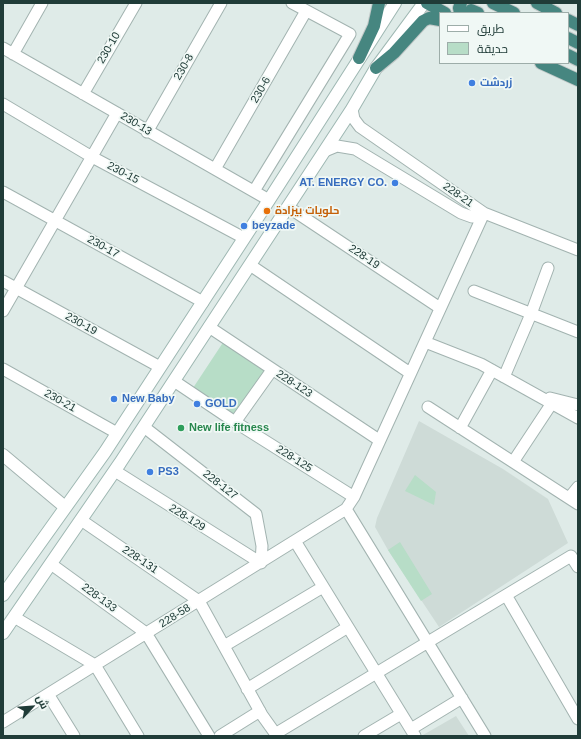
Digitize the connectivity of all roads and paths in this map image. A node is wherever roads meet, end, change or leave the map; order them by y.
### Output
1 (42, 3) edge
2 (136, 3) edge
3 (221, 3) edge
4 (292, 3) edge
5 (379, 3) edge
6 (395, 3) edge
7 (424, 3) edge
8 (427, 3) edge
9 (493, 3) edge
10 (539, 4) edge
11 (306, 11) junction
12 (443, 12) edge
13 (512, 12) edge
14 (554, 12) edge
15 (439, 20) edge
16 (569, 20) edge
17 (578, 25) edge
18 (569, 38) edge
19 (578, 43) edge
20 (3, 48) edge
21 (13, 54) junction
22 (569, 56) edge
23 (360, 58) junction
24 (578, 60) edge
25 (543, 64) edge
26 (376, 68) junction
27 (578, 80) edge
28 (83, 94) junction
29 (3, 104) edge
30 (352, 109) junction
31 (117, 113) junction
32 (147, 132) junction
33 (325, 151) junction
34 (92, 157) junction
35 (215, 169) junction
36 (254, 191) junction
37 (3, 192) edge
38 (269, 200) junction
39 (288, 207) junction
40 (484, 213) junction
41 (55, 221) junction
42 (244, 238) junction
43 (578, 250) edge
44 (250, 265) junction
45 (548, 268) dead end
46 (3, 281) edge
47 (16, 288) junction
48 (474, 291) dead end
49 (203, 302) junction
50 (440, 308) junction
51 (3, 311) edge
52 (531, 314) junction
53 (209, 327) junction
54 (578, 332) edge
55 (424, 342) junction
56 (160, 367) junction
57 (3, 369) edge
58 (272, 370) junction
59 (492, 370) junction
60 (410, 373) junction
61 (504, 377) junction
62 (174, 381) junction
63 (534, 394) junction
64 (552, 403) junction
65 (578, 405) edge
66 (428, 407) dead end
67 (578, 418) edge
68 (234, 422) junction
69 (144, 427) junction
70 (460, 428) junction
71 (117, 433) junction
72 (379, 440) junction
73 (104, 452) junction
74 (3, 455) edge
75 (513, 462) junction
76 (118, 467) junction
77 (578, 487) edge
78 (355, 494) junction
79 (573, 501) edge
80 (65, 507) junction
81 (346, 509) junction
82 (82, 520) junction
83 (295, 541) junction
84 (261, 563) junction
85 (51, 564) junction
86 (578, 567) edge
87 (323, 586) junction
88 (3, 595) edge
89 (506, 595) junction
90 (199, 600) junction
91 (14, 617) junction
92 (348, 627) junction
93 (3, 633) edge
94 (146, 633) junction
95 (428, 642) junction
96 (224, 646) junction
97 (95, 666) junction
98 (376, 673) junction
99 (247, 688) junction
100 (48, 694) junction
101 (462, 698) junction
102 (260, 711) junction
103 (401, 714) junction
104 (578, 719) edge
105 (3, 722) edge
106 (413, 733) edge
107 (276, 735) edge
108 (74, 736) edge
109 (138, 736) edge
110 (209, 736) edge
111 (220, 736) edge
112 (364, 736) edge
113 (485, 736) edge

1 - 21 street
2 - 28 street, 230-10
3 - 32 street, 230-8
4 - 11 street
5 - 23 highway
6 - 23 main road
7 - 26 main road
8 - 12 highway
9 - 13 highway
10 - 14 highway
11 - 35 street, 230-6
11 - 36 street
15 - 26 highway
16 - 17 highway
18 - 19 highway
20 - 21 street, 230-13
21 - 28 street, 230-13
22 - 24 highway
23 - 38 main road
25 - 27 highway
26 - 30 main road
28 - 31 street, 230-13
29 - 34 street, 230-15
30 - 33 main road
30 - 40 street, 228-21
31 - 32 street, 230-13
31 - 34 street
32 - 35 street, 230-13
33 - 39 main road
33 - 40 street, 228-21
34 - 41 street
34 - 42 street, 230-15
35 - 36 street, 230-13
36 - 38 street, 230-13
37 - 41 street, 230-17
38 - 42 main road
39 - 44 main road
39 - 50 street, 228-19
40 - 43 street
40 - 50 street
41 - 47 street
41 - 49 street, 230-17
42 - 49 main road
44 - 53 main road
44 - 60 street
45 - 52 street
46 - 47 street, 230-19
47 - 51 street
47 - 56 street, 230-19
48 - 52 street
49 - 56 main road
50 - 55 street
52 - 54 street
52 - 61 street
53 - 58 street, 228-123
53 - 62 main road
55 - 59 street
55 - 60 street
56 - 71 main road
57 - 71 street, 230-21
58 - 68 street
58 - 72 street, 228-123
59 - 61 street
59 - 70 street
60 - 72 street
61 - 63 street
62 - 68 street, 228-125
62 - 69 main road
63 - 64 street
63 - 65 street
64 - 67 street
64 - 75 street
66 - 70 street
68 - 78 street, 228-125
69 - 76 main road
69 - 84 street, 228-127
70 - 75 street
71 - 73 main road
72 - 78 street
73 - 76 main road
73 - 80 main road
74 - 80 main road
75 - 79 street
76 - 82 main road
76 - 84 street, 228-129
77 - 79 street
78 - 81 street
80 - 88 main road
81 - 83 street, 228-58
81 - 95 street
82 - 85 main road
82 - 90 street, 228-131
83 - 84 street, 228-58
83 - 87 street
84 - 90 street, 228-58
85 - 91 main road
85 - 94 street, 228-133
86 - 89 street
87 - 92 street
87 - 96 street
89 - 95 street
89 - 104 street
90 - 94 street, 228-58
90 - 96 street
91 - 93 main road
91 - 97 street
92 - 98 street
92 - 99 street
94 - 97 street, 228-58
94 - 110 street
95 - 98 street
95 - 101 street
96 - 99 street
97 - 100 street, 228-58
97 - 109 street
98 - 103 street
98 - 107 street
99 - 102 street
100 - 105 street, 228-58
100 - 108 street
101 - 106 street
101 - 113 street
102 - 107 street
102 - 111 street
103 - 106 street
103 - 112 street

